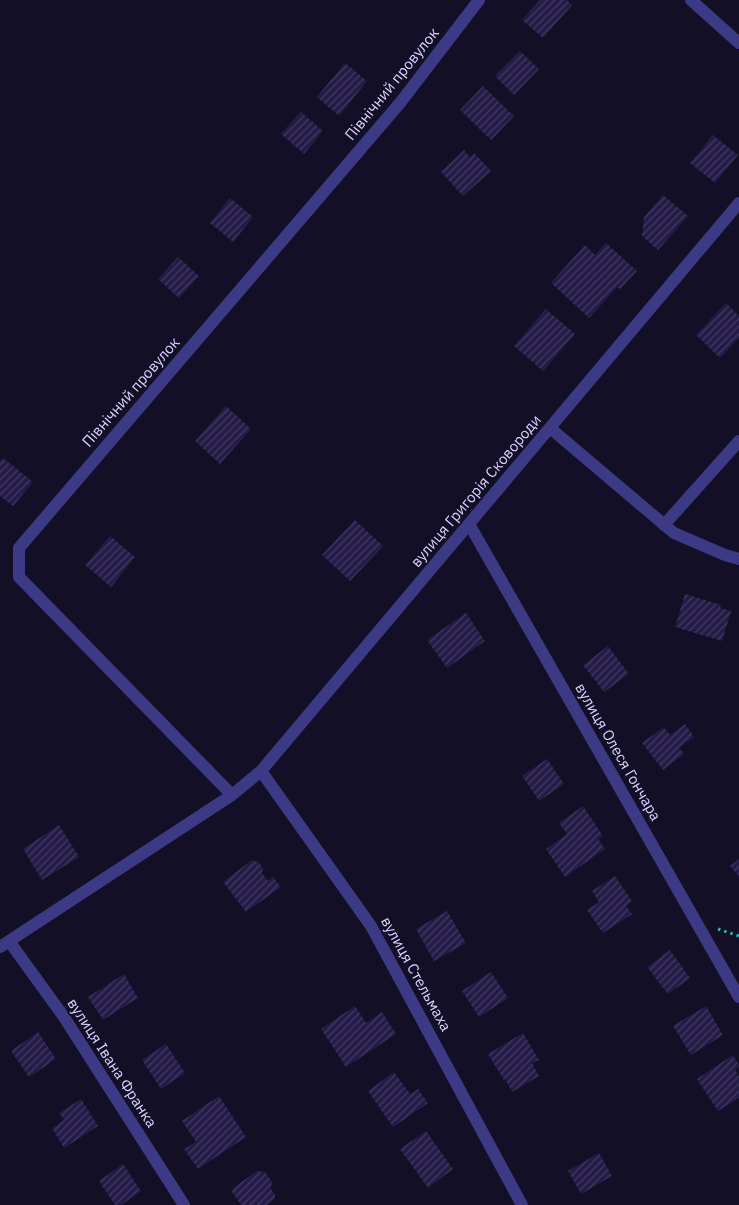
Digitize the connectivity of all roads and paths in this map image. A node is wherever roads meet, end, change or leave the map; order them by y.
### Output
1 (479, 0) edge
2 (691, 0) edge
3 (739, 43) edge
4 (739, 203) edge
5 (550, 428) junction
6 (739, 441) edge
7 (469, 524) junction
8 (664, 525) junction
9 (739, 559) edge
10 (261, 772) junction
11 (232, 795) junction
12 (4, 944) edge
13 (739, 997) edge
14 (184, 1205) edge
15 (522, 1205) edge

1 - 11 street, Північний провулок
2 - 3 street
4 - 5 street, вулиця Григорія Сковороди
5 - 7 street, вулиця Григорія Сковороди
5 - 8 street
6 - 8 street
7 - 10 street, вулиця Григорія Сковороди
7 - 13 street, вулиця Олеся Гончара
8 - 9 street
10 - 11 street, вулиця Григорія Сковороди
10 - 15 street, вулиця Стельмаха
11 - 12 street, вулиця Григорія Сковороди
12 - 14 street, вулиця Івана Франка

